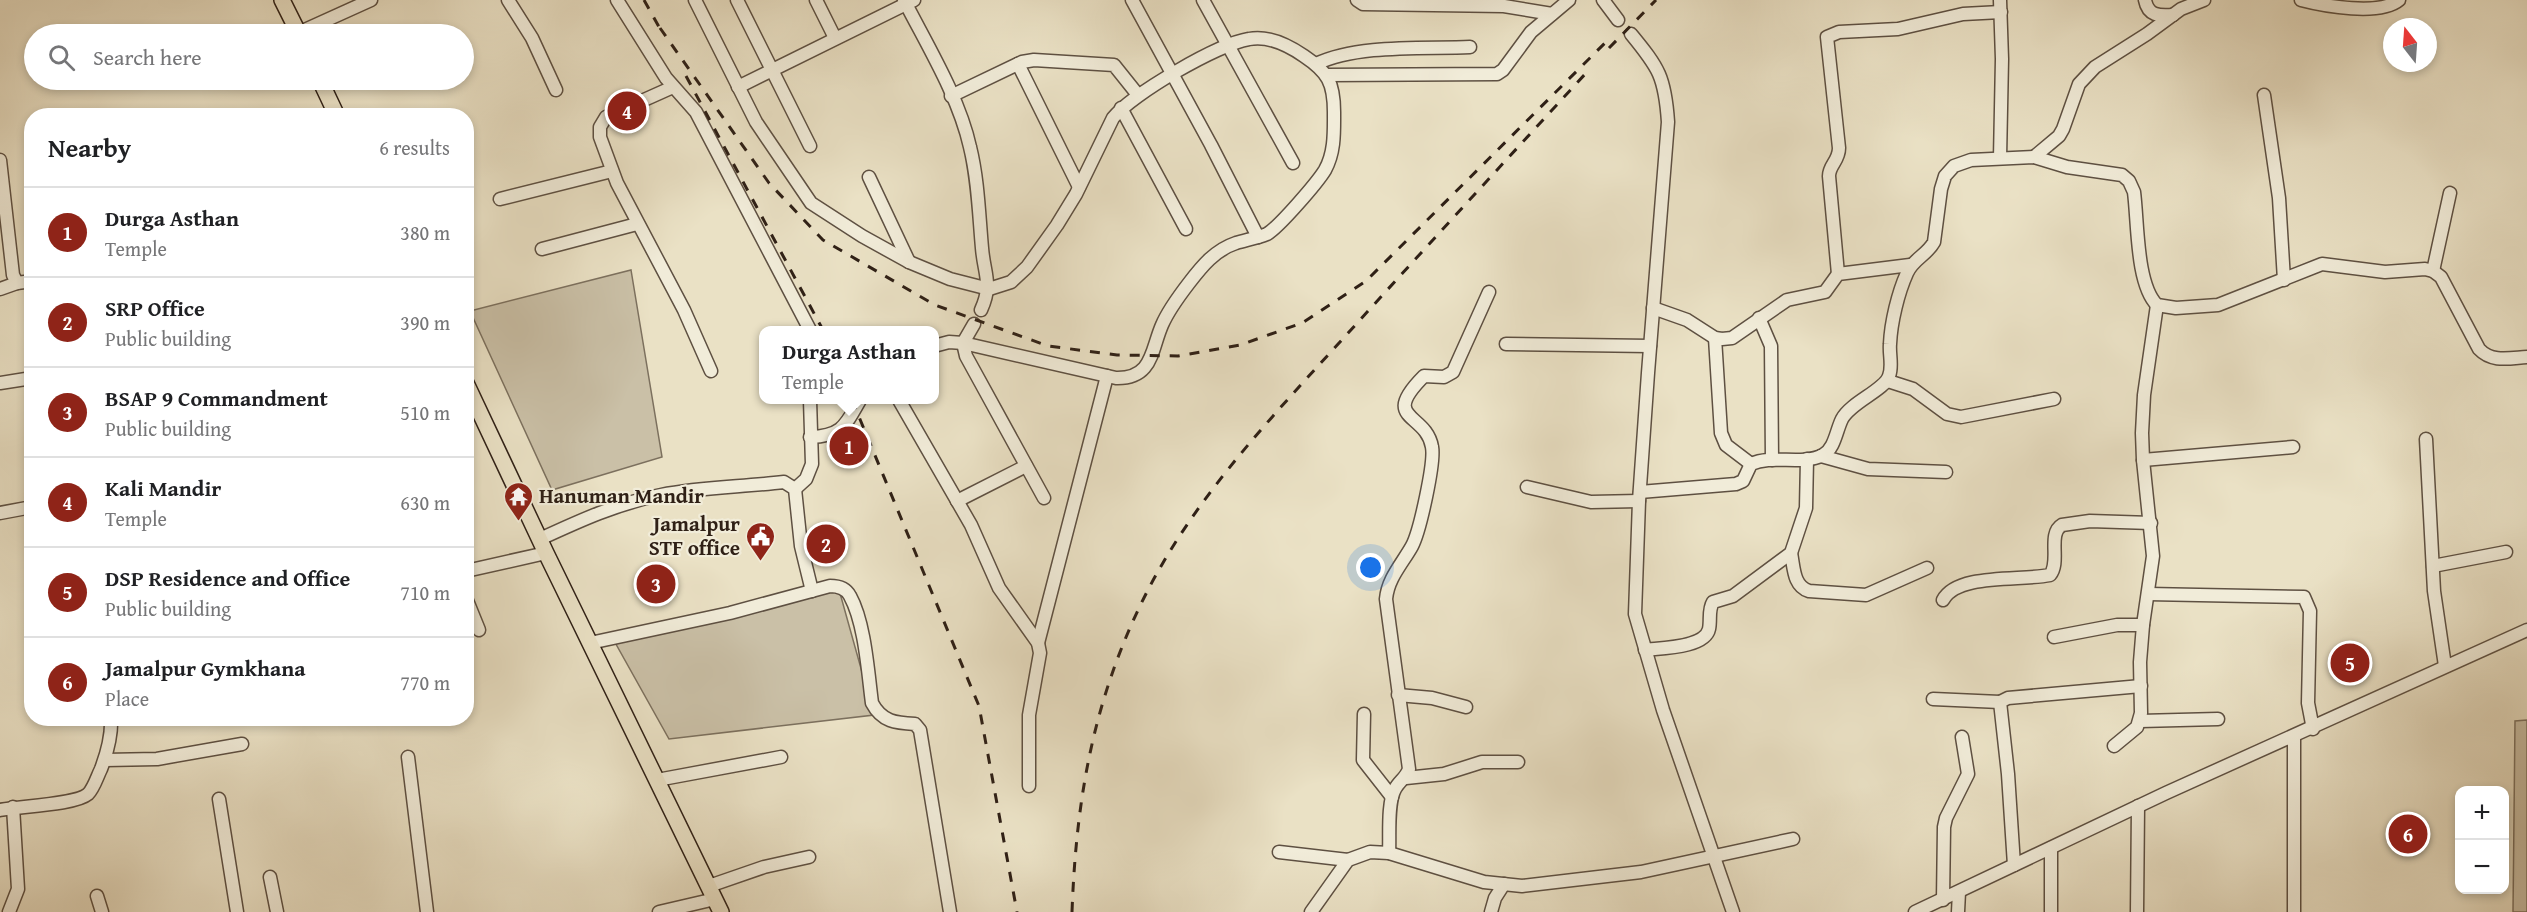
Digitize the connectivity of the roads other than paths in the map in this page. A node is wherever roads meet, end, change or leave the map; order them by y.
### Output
1 (282, 0) edge
2 (372, 0) edge
3 (508, 0) edge
4 (617, 0) edge
5 (695, 0) edge
6 (737, 0) edge
7 (816, 0) edge
8 (1132, 0) edge
9 (1203, 0) edge
10 (1358, 0) edge
11 (1569, 0) edge
12 (1603, 0) edge
13 (2145, 0) edge
14 (2204, 0) edge
15 (2301, 0) edge
16 (2399, 0) edge
17 (908, 1) edge
18 (2000, 6) edge
19 (1552, 14) junction
20 (2174, 15) junction
21 (1618, 20) dead end
22 (293, 24) edge
23 (320, 24) edge
24 (1630, 34) dead end
25 (836, 38) junction
26 (1227, 46) junction
27 (1470, 46) dead end
28 (1018, 64) junction
29 (1316, 64) junction
30 (771, 70) junction
31 (1173, 74) junction
32 (1327, 75) junction
33 (673, 87) junction
34 (738, 87) junction
35 (325, 90) edge
36 (555, 90) dead end
37 (1138, 95) junction
38 (2264, 95) dead end
39 (951, 96) junction
40 (333, 108) edge
41 (1121, 108) junction
42 (810, 146) dead end
43 (2000, 158) junction
44 (2034, 158) junction
45 (0, 160) edge
46 (1293, 163) dead end
47 (612, 171) junction
48 (869, 177) dead end
49 (1079, 187) junction
50 (2450, 193) dead end
51 (500, 199) dead end
52 (637, 224) junction
53 (1186, 229) dead end
54 (1258, 237) junction
55 (542, 249) dead end
56 (909, 262) junction
57 (1910, 266) junction
58 (2433, 271) junction
59 (1838, 274) junction
60 (2284, 280) junction
61 (24, 282) edge
62 (17, 283) junction
63 (0, 289) edge
64 (989, 289) junction
65 (1489, 292) dead end
66 (2157, 305) junction
67 (1653, 308) junction
68 (981, 310) dead end
69 (1759, 318) junction
70 (974, 324) dead end
71 (808, 326) edge
72 (1714, 338) junction
73 (963, 343) junction
74 (1506, 344) dead end
75 (939, 345) edge
76 (1650, 346) junction
77 (2527, 357) edge
78 (711, 371) dead end
79 (1107, 376) junction
80 (24, 379) edge
81 (1887, 381) junction
82 (0, 383) edge
83 (2054, 399) dead end
84 (474, 400) edge
85 (810, 404) edge
86 (857, 404) edge
87 (902, 404) edge
88 (810, 437) junction
89 (2426, 439) dead end
90 (2293, 447) dead end
91 (1821, 456) junction
92 (1807, 459) junction
93 (1772, 460) junction
94 (2143, 460) junction
95 (1750, 464) junction
96 (1026, 466) junction
97 (1946, 472) dead end
98 (1527, 487) dead end
99 (795, 489) junction
100 (1640, 497) junction
101 (1044, 498) dead end
102 (957, 501) junction
103 (24, 508) edge
104 (0, 513) edge
105 (2151, 523) junction
106 (543, 546) junction
107 (2506, 552) dead end
108 (1791, 553) junction
109 (2433, 566) junction
110 (474, 568) edge
111 (1927, 568) dead end
112 (812, 591) junction
113 (2148, 594) junction
114 (1943, 600) dead end
115 (474, 618) edge
116 (2143, 626) junction
117 (479, 630) dead end
118 (2527, 632) edge
119 (2054, 637) dead end
120 (601, 640) junction
121 (1038, 643) junction
122 (1645, 650) junction
123 (2445, 666) junction
124 (2141, 686) junction
125 (1398, 695) junction
126 (1933, 699) dead end
127 (2000, 702) junction
128 (1466, 707) dead end
129 (1364, 714) dead end
130 (2218, 719) dead end
131 (2140, 721) junction
132 (111, 726) edge
133 (2313, 729) junction
134 (1962, 737) dead end
135 (2294, 737) junction
136 (242, 744) dead end
137 (2114, 746) dead end
138 (408, 757) dead end
139 (781, 757) dead end
140 (105, 760) junction
141 (1518, 762) dead end
142 (1406, 778) junction
143 (657, 780) junction
144 (1029, 786) dead end
145 (1392, 797) junction
146 (219, 799) dead end
147 (2138, 806) junction
148 (13, 807) junction
149 (0, 810) edge
150 (1793, 839) dead end
151 (2052, 848) junction
152 (1279, 852) dead end
153 (1389, 853) junction
154 (809, 857) dead end
155 (1714, 857) junction
156 (1348, 860) junction
157 (2014, 865) junction
158 (270, 877) dead end
159 (1504, 884) junction
160 (1959, 892) junction
161 (98, 896) dead end
162 (715, 899) edge
163 (1943, 900) junction
164 (6, 909) edge
165 (102, 912) edge
166 (237, 912) edge
167 (277, 912) edge
168 (427, 912) edge
169 (659, 912) edge
170 (950, 912) edge
171 (1311, 912) edge
172 (1491, 912) edge
173 (1733, 912) edge
174 (1915, 912) edge
175 (1958, 912) edge
176 (2051, 912) edge
177 (2137, 912) edge
178 (2294, 912) edge

1 - 22 main road
2 - 23 street
3 - 36 street
4 - 33 street
5 - 34 street
6 - 30 street
7 - 25 street
8 - 31 street
9 - 26 street
10 - 19 street
11 - 19 street
12 - 21 street
13 - 20 street
14 - 20 street
15 - 16 street
17 - 25 street
17 - 39 street
18 - 43 street
18 - 59 street
19 - 32 street
20 - 44 street
24 - 67 street
25 - 30 street
26 - 29 street
26 - 31 street
26 - 46 street
27 - 29 street
28 - 37 street
28 - 39 street
28 - 49 street
29 - 32 street
30 - 34 street
30 - 42 street
31 - 37 street
31 - 54 street
32 - 54 street
33 - 47 street
33 - 71 street
34 - 56 street
35 - 40 main road
37 - 41 street
38 - 60 street
39 - 64 street
41 - 49 street
41 - 53 street
43 - 44 street
43 - 57 street
44 - 66 street
45 - 62 street
47 - 51 street
47 - 52 street
48 - 56 street
49 - 64 street
50 - 58 street
52 - 55 street
52 - 78 street
54 - 79 street
56 - 64 street
57 - 59 street
57 - 81 street
58 - 60 street
58 - 77 street
59 - 69 street
60 - 66 street
61 - 62 street
62 - 63 street
64 - 68 street
65 - 125 street
66 - 94 street
67 - 72 street
67 - 76 street
69 - 72 street
69 - 93 street
70 - 73 street
72 - 95 street
73 - 75 street
73 - 79 street
73 - 96 street
74 - 76 street
76 - 100 street
79 - 121 street
80 - 82 street
81 - 83 street
81 - 91 street
84 - 106 main road
85 - 88 street
86 - 88 street
87 - 102 street
88 - 99 street
89 - 109 street
90 - 94 street
91 - 92 street
91 - 97 street
92 - 93 street
92 - 108 street
93 - 95 street
94 - 105 street
95 - 100 street
96 - 101 street
96 - 102 street
98 - 100 street
99 - 106 street
99 - 112 street
100 - 122 street
102 - 121 street
103 - 104 street
105 - 113 street
105 - 114 street
106 - 110 street
106 - 120 main road
107 - 109 street
108 - 111 street
108 - 122 street
109 - 123 street
112 - 120 street
112 - 170 street
113 - 116 street
113 - 133 street
115 - 117 street
116 - 119 street
116 - 124 street
118 - 123 street
120 - 143 main road
121 - 144 street
122 - 155 street
123 - 133 street
124 - 127 street
124 - 131 street
125 - 128 street
125 - 142 street
126 - 127 street
127 - 157 street
129 - 145 street
130 - 131 street
131 - 137 street
132 - 140 street
133 - 135 street
134 - 163 street
135 - 147 street
135 - 178 street
136 - 140 street
138 - 168 street
139 - 143 street
140 - 148 street
141 - 142 street
142 - 145 street
143 - 162 main road
145 - 153 street
146 - 166 street
147 - 151 street
147 - 177 street
148 - 149 street
148 - 164 street
150 - 155 street
151 - 157 street
151 - 176 street
152 - 156 street
153 - 156 street
153 - 159 street
154 - 162 street
155 - 159 street
155 - 173 street
156 - 171 street
157 - 160 street
158 - 167 street
159 - 172 street
160 - 163 street
160 - 175 street
161 - 165 street
162 - 169 street
163 - 174 street

